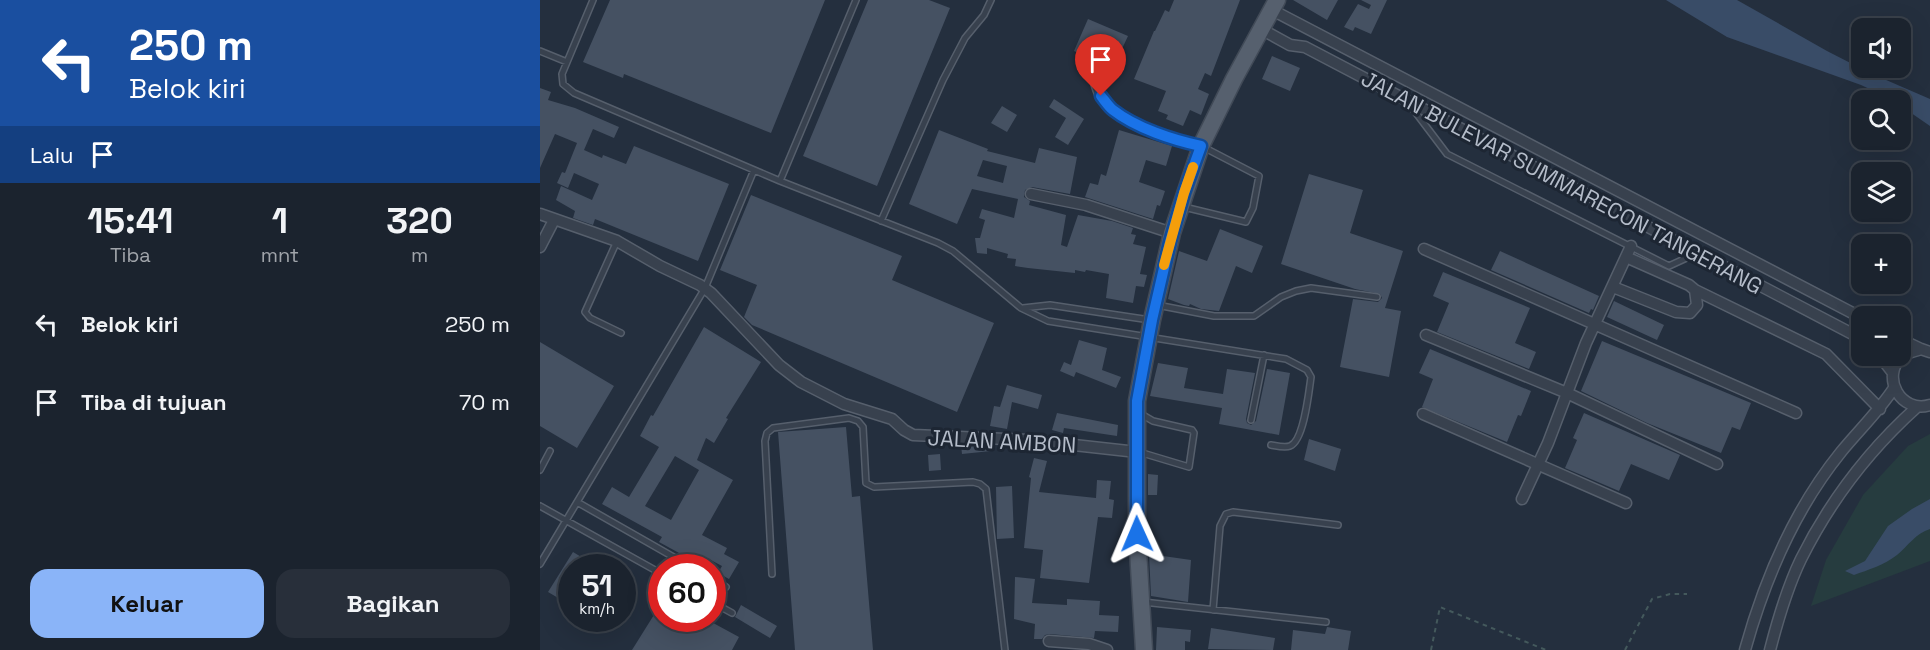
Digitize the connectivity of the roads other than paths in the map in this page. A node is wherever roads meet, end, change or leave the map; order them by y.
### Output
1 (593, 0) edge
2 (856, 0) edge
3 (992, 0) edge
4 (1275, 5) edge
5 (1261, 29) junction
6 (1312, 31) junction
7 (1305, 47) junction
8 (540, 51) edge
9 (567, 62) junction
10 (1092, 69) dead end
11 (1408, 101) junction
12 (1202, 143) junction
13 (1541, 151) junction
14 (1533, 167) junction
15 (754, 170) junction
16 (780, 181) junction
17 (1031, 194) dead end
18 (1180, 204) junction
19 (540, 214) edge
20 (554, 220) junction
21 (881, 221) junction
22 (1172, 232) junction
23 (617, 241) junction
24 (1631, 246) junction
25 (540, 247) edge
26 (1424, 249) dead end
27 (1697, 253) junction
28 (1626, 257) junction
29 (1769, 270) junction
30 (1612, 286) junction
31 (1761, 286) junction
32 (705, 288) junction
33 (1695, 290) junction
34 (1377, 297) dead end
35 (1021, 308) junction
36 (1851, 312) edge
37 (1152, 320) junction
38 (1595, 325) junction
39 (621, 333) dead end
40 (1851, 333) edge
41 (1426, 335) dead end
42 (1911, 344) edge
43 (1925, 351) edge
44 (1264, 355) junction
45 (1888, 366) edge
46 (1893, 373) junction
47 (1894, 388) junction
48 (1567, 393) junction
49 (1930, 405) edge
50 (1137, 407) junction
51 (1917, 407) junction
52 (1880, 409) junction
53 (1797, 413) dead end
54 (1423, 414) dead end
55 (1251, 420) dead end
56 (1271, 445) dead end
57 (550, 451) dead end
58 (1137, 452) junction
59 (1538, 463) junction
60 (1717, 464) dead end
61 (540, 470) edge
62 (1522, 499) dead end
63 (577, 502) junction
64 (1626, 503) dead end
65 (540, 506) edge
66 (566, 520) junction
67 (1338, 525) dead end
68 (668, 554) edge
69 (540, 564) edge
70 (648, 566) edge
71 (772, 574) dead end
72 (1142, 602) junction
73 (726, 610) edge
74 (1213, 610) junction
75 (732, 613) dead end
76 (1326, 622) dead end
77 (1049, 640) dead end
78 (1005, 650) edge
79 (1107, 650) edge
80 (1144, 650) edge
81 (1745, 650) edge
82 (1770, 650) edge

1 - 9 lane
2 - 16 lane
3 - 21 lane
4 - 5 main road
4 - 6 street, JALAN BULEVAR SUMMARECON TANGERANG
5 - 7 street, JALAN BULEVAR SUMMARECON TANGERANG
5 - 12 main road
6 - 7 street
6 - 13 street, JALAN BULEVAR SUMMARECON TANGERANG
7 - 11 street, JALAN BULEVAR SUMMARECON TANGERANG
8 - 9 lane
9 - 15 lane
10 - 12 street
11 - 14 street, JALAN BULEVAR SUMMARECON TANGERANG
11 - 24 lane
12 - 18 main road
12 - 18 lane
13 - 14 street
13 - 29 street, JALAN BULEVAR SUMMARECON TANGERANG
14 - 27 street, JALAN BULEVAR SUMMARECON TANGERANG
15 - 16 lane
15 - 32 lane
16 - 21 lane
17 - 22 street
18 - 22 main road
19 - 20 street, JALAN AMBON
20 - 23 street, JALAN AMBON
20 - 25 street
21 - 35 lane
22 - 37 main road
23 - 32 street, JALAN AMBON
23 - 39 lane
24 - 27 lane
24 - 28 street
26 - 38 street
27 - 31 street, JALAN BULEVAR SUMMARECON TANGERANG
28 - 30 street
28 - 33 street
29 - 31 street
29 - 36 street, JALAN BULEVAR SUMMARECON TANGERANG
30 - 33 street
30 - 38 street
31 - 40 street, JALAN BULEVAR SUMMARECON TANGERANG
32 - 58 street, JALAN AMBON
32 - 63 lane
33 - 52 street
34 - 37 lane
35 - 37 lane
35 - 37 lane
37 - 44 lane
37 - 50 main road
38 - 48 street
38 - 53 street
41 - 48 street
42 - 43 street
43 - 46 street
44 - 55 lane
44 - 56 lane
45 - 46 street
46 - 47 street
47 - 51 street
47 - 52 street
48 - 59 street
48 - 60 street
49 - 51 street
50 - 58 main road
50 - 58 lane
51 - 82 street
52 - 81 street
54 - 59 street
57 - 61 lane
58 - 72 main road
59 - 62 street
59 - 64 street
63 - 66 lane
63 - 68 lane
65 - 66 lane
66 - 69 lane
66 - 70 lane
67 - 74 lane
71 - 78 lane
72 - 74 lane
72 - 80 main road
73 - 75 lane
74 - 76 lane
77 - 79 street

